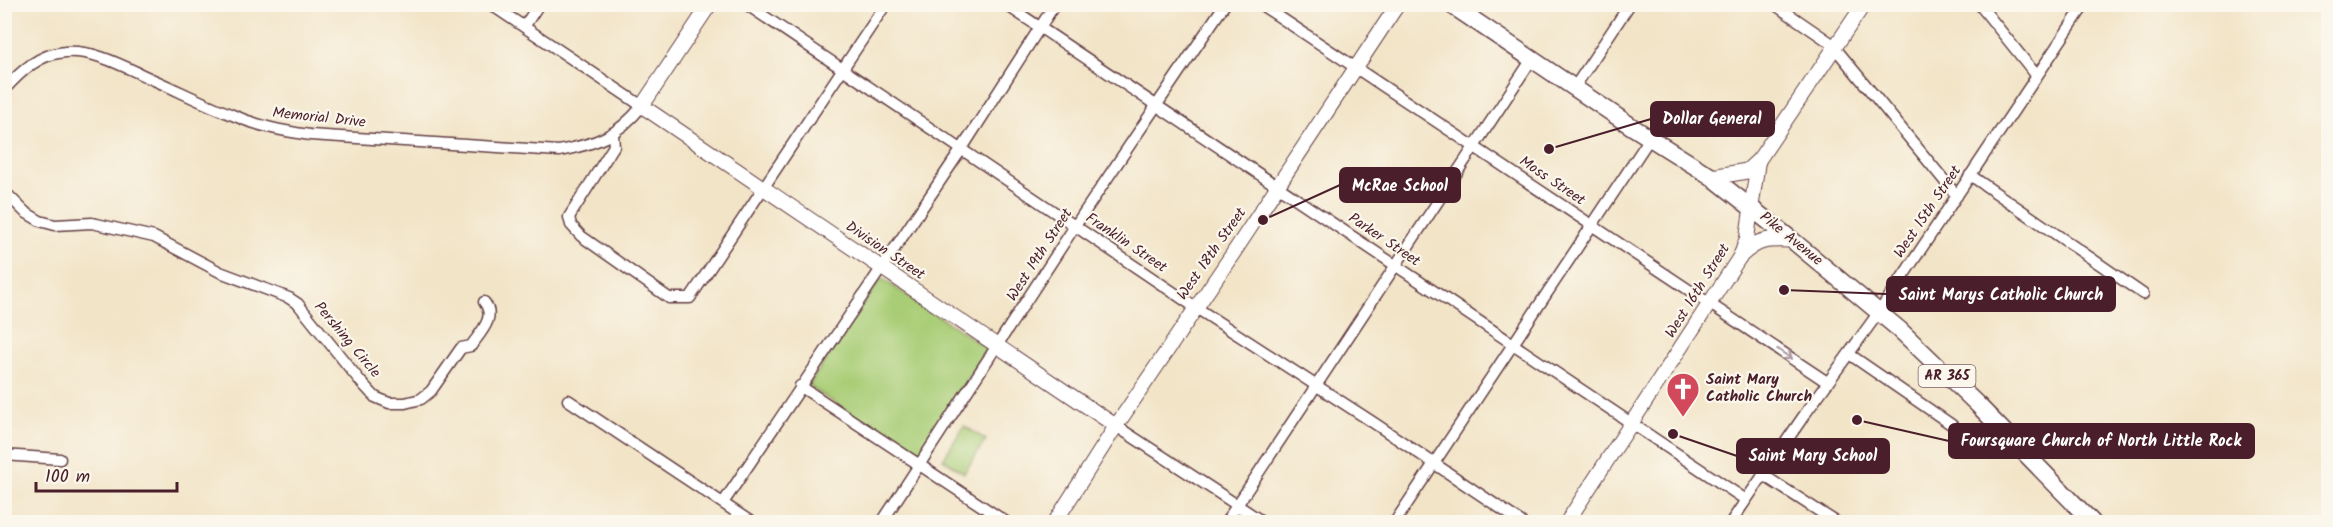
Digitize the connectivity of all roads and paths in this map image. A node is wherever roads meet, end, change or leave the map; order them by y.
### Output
1 (490, 4) edge
2 (539, 4) edge
3 (710, 4) edge
4 (746, 4) edge
5 (886, 4) edge
6 (1005, 4) edge
7 (1055, 4) edge
8 (1225, 4) edge
9 (1260, 4) edge
10 (1398, 4) edge
11 (1450, 4) edge
12 (1630, 4) edge
13 (1774, 4) edge
14 (1864, 4) edge
15 (1979, 4) edge
16 (2085, 4) edge
17 (524, 27) junction
18 (1040, 28) junction
19 (1834, 47) junction
20 (1532, 59) junction
21 (1356, 68) junction
22 (843, 71) junction
23 (2037, 76) junction
24 (1574, 87) junction
25 (4, 90) edge
26 (642, 106) junction
27 (1157, 106) junction
28 (613, 135) junction
29 (1650, 138) junction
30 (1474, 147) junction
31 (961, 150) junction
32 (1758, 161) junction
33 (1970, 175) junction
34 (1712, 177) junction
35 (1278, 187) junction
36 (763, 188) junction
37 (4, 191) edge
38 (1957, 196) junction
39 (1750, 207) junction
40 (1592, 225) junction
41 (1075, 226) junction
42 (1792, 240) junction
43 (1741, 255) junction
44 (1395, 265) junction
45 (880, 267) junction
46 (2143, 294) dead end
47 (484, 302) dead end
48 (1710, 304) junction
49 (1195, 307) junction
50 (1878, 312) junction
51 (1514, 344) junction
52 (998, 346) junction
53 (1849, 354) junction
54 (1827, 382) junction
55 (801, 386) junction
56 (1315, 386) junction
57 (568, 400) dead end
58 (1632, 423) junction
59 (1952, 425) dead end
60 (1116, 426) junction
61 (4, 454) edge
62 (60, 459) dead end
63 (1434, 464) junction
64 (920, 465) junction
65 (1763, 475) junction
66 (1746, 500) junction
67 (723, 503) junction
68 (1237, 505) junction
69 (751, 522) edge
70 (882, 522) edge
71 (1006, 522) edge
72 (1055, 522) edge
73 (1226, 522) edge
74 (1263, 522) edge
75 (1395, 522) edge
76 (1521, 522) edge
77 (1567, 522) edge
78 (1731, 522) edge
79 (1836, 522) edge
80 (2092, 522) edge

1 - 17 street, Division Street
2 - 17 street
3 - 26 street
4 - 22 street, Franklin Street
5 - 22 street
6 - 18 street, Parker Street
7 - 18 street
8 - 27 street, West 19th Street
9 - 21 street, Moss Street
10 - 21 street, West 18th Street
11 - 20 main road, Pike Avenue / AR 365
12 - 24 street
13 - 19 street
14 - 19 street, West 16th Street
15 - 23 street
16 - 23 street, West 15th Street
17 - 26 street, Division Street
18 - 27 street, Parker Street
18 - 31 street
19 - 32 street, West 16th Street
19 - 38 street
20 - 24 main road, Pike Avenue / AR 365
20 - 30 street
21 - 30 street, Moss Street
21 - 35 street, West 18th Street
22 - 31 street, Franklin Street
22 - 36 street
23 - 33 street, West 15th Street
24 - 29 main road, Pike Avenue / AR 365
25 - 28 street, Memorial Drive
26 - 28 street, Memorial Drive
26 - 36 street, Division Street
27 - 35 street, Parker Street
27 - 41 street, West 19th Street
28 - 36 street
29 - 34 main road, Pike Avenue / AR 365
29 - 40 street
30 - 40 street, Moss Street
30 - 44 street
31 - 41 street, Franklin Street
31 - 45 street
32 - 34 main road
32 - 39 street, West 16th Street
33 - 38 street, West 15th Street
33 - 46 street
34 - 39 main road, Pike Avenue / AR 365
35 - 44 street, Parker Street
35 - 49 street, West 18th Street
36 - 45 street, Division Street
37 - 47 street, Pershing Circle
38 - 50 street, West 15th Street
39 - 42 main road, Pike Avenue / AR 365
39 - 43 street, West 16th Street
40 - 48 street, Moss Street
40 - 51 street
41 - 49 street, Franklin Street
41 - 52 street, West 19th Street
42 - 43 main road
42 - 50 main road, Pike Avenue / AR 365
43 - 48 street, West 16th Street
44 - 51 street, Parker Street
44 - 56 street
45 - 52 street, Division Street
45 - 55 street
48 -> 54 street, Moss Street
48 - 58 street, West 16th Street
49 - 56 street, Franklin Street
49 - 60 street, West 18th Street
50 - 53 street, West 15th Street
50 - 80 main road, Pike Avenue / AR 365
51 - 58 street, Parker Street
51 - 63 street
52 - 60 street, Division Street
52 - 64 street, West 19th Street
53 - 54 street, West 15th Street
53 - 59 street
54 - 65 street, West 15th Street
55 - 64 street
55 - 67 street
56 - 63 street, Franklin Street
56 - 68 street
57 - 67 street
58 - 66 street, Parker Street
58 - 77 street, West 16th Street
60 - 68 street, Division Street
60 - 72 street, West 18th Street
61 - 62 street
63 - 75 street
63 - 76 street, Franklin Street
64 - 70 street, West 19th Street
64 - 71 street
65 - 66 street, West 15th Street
65 - 79 street
66 - 78 street, West 15th Street
67 - 69 street
68 - 73 street
68 - 74 street, Division Street

